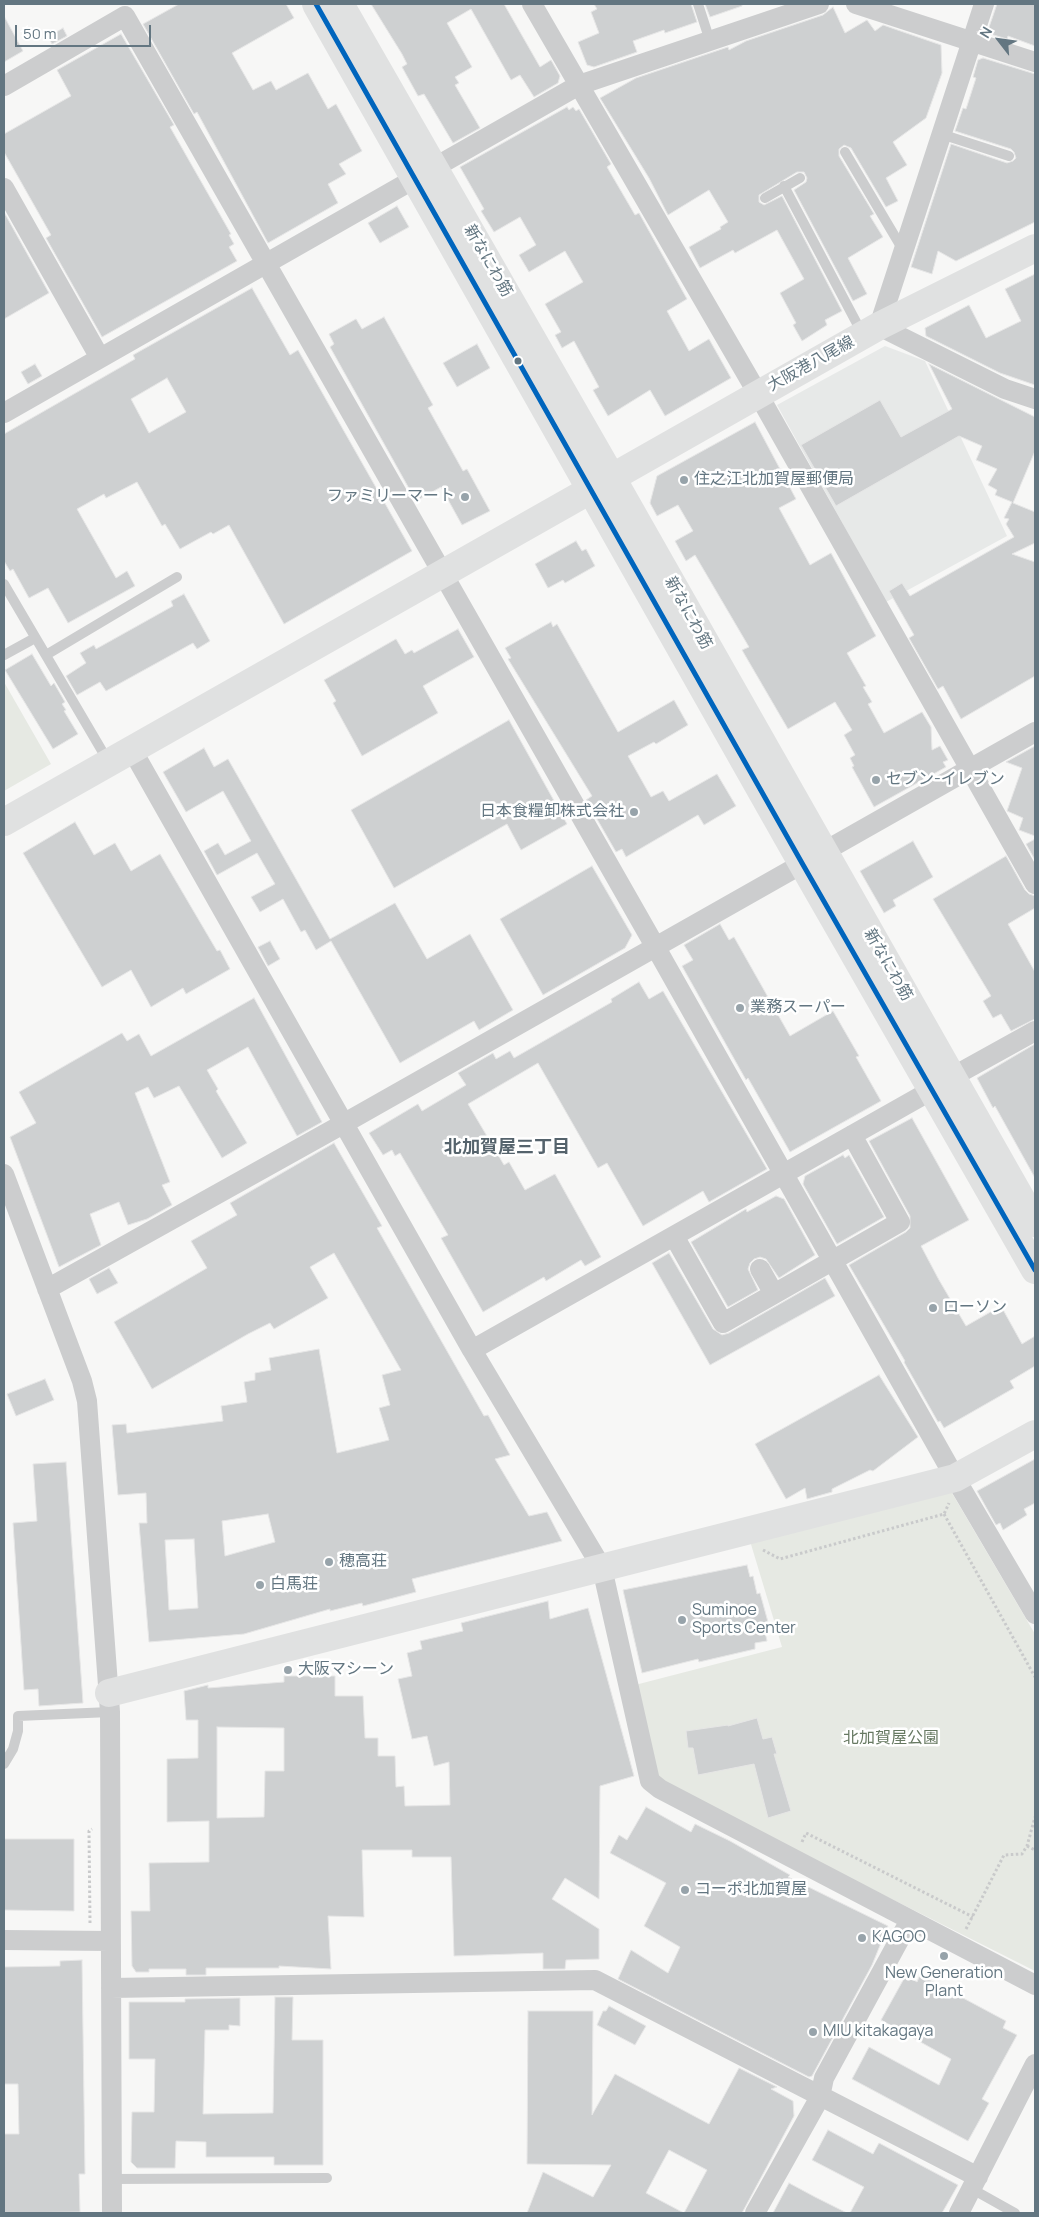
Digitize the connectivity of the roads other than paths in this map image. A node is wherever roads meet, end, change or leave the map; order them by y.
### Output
1 (316, 4) edge
2 (340, 4) edge
3 (532, 4) edge
4 (698, 4) edge
5 (819, 4) edge
6 (856, 4) edge
7 (984, 4) edge
8 (972, 40) junction
9 (710, 41) junction
10 (1035, 62) edge
11 (579, 85) junction
12 (4, 86) edge
13 (941, 134) junction
14 (845, 152) dead end
15 (1009, 156) dead end
16 (425, 173) junction
17 (800, 178) dead end
18 (784, 186) junction
19 (4, 188) edge
20 (765, 198) dead end
21 (1035, 248) edge
22 (903, 250) junction
23 (265, 263) junction
24 (871, 331) junction
25 (100, 358) junction
26 (758, 394) junction
27 (1035, 399) edge
28 (4, 413) edge
29 (602, 483) junction
30 (441, 573) junction
31 (177, 577) dead end
32 (5, 591) edge
33 (35, 638) junction
34 (4, 655) edge
35 (46, 656) junction
36 (1035, 732) edge
37 (120, 755) junction
38 (969, 769) junction
39 (4, 822) edge
40 (813, 858) junction
41 (1035, 884) edge
42 (655, 946) junction
43 (1035, 1031) edge
44 (942, 1084) junction
45 (343, 1124) junction
46 (852, 1135) junction
47 (4, 1174) edge
48 (783, 1174) junction
49 (1035, 1223) edge
50 (674, 1236) junction
51 (832, 1261) junction
52 (760, 1269) dead end
53 (1035, 1270) edge
54 (47, 1289) junction
55 (774, 1294) junction
56 (472, 1350) junction
57 (1035, 1434) edge
58 (957, 1481) junction
59 (602, 1568) junction
60 (1035, 1614) edge
61 (110, 1702) junction
62 (4, 1764) edge
63 (910, 1920) junction
64 (4, 1940) edge
65 (110, 1941) junction
66 (1035, 1985) edge
67 (110, 1988) junction
68 (1035, 2064) edge
69 (820, 2097) junction
70 (327, 2178) dead end
71 (112, 2179) junction
72 (975, 2183) junction
73 (112, 2213) edge
74 (755, 2213) edge
75 (959, 2213) edge
76 (1015, 2213) edge

1 - 16 main road, 新なにわ筋
2 - 16 main road, 新なにわ筋
3 - 11 street
4 - 9 lane
5 - 9 street
6 - 8 street
7 - 8 street
8 - 10 street
8 - 13 street
9 - 11 street
11 - 16 street
11 - 26 street
12 - 23 street
13 - 15 lane
13 - 22 street
14 - 22 lane
16 - 23 street
16 - 29 main road, 新なにわ筋
17 - 18 lane
18 - 20 lane
18 - 24 lane
19 - 25 street
21 - 24 main road, 大阪港八尾線
22 - 24 street
23 - 25 street
23 - 30 street
24 - 26 main road, 大阪港八尾線
24 - 27 street
25 - 28 street
26 - 29 main road, 大阪港八尾線
26 - 38 street
29 - 30 main road, 大阪港八尾線
29 - 40 main road, 新なにわ筋
30 - 37 main road, 大阪港八尾線
30 - 42 street
31 - 35 lane
32 - 33 lane
33 - 34 lane
33 - 35 lane
35 - 37 lane
36 - 38 street
37 - 39 main road, 大阪港八尾線
37 - 45 street
38 - 40 street
38 - 41 street
40 - 42 street
40 - 44 main road, 新なにわ筋
42 - 45 street
42 - 48 street
43 - 44 street
44 - 46 street
44 - 49 main road, 新なにわ筋
44 - 53 main road, 新なにわ筋
45 - 54 street
45 - 56 street
46 - 48 street
46 - 51 street
47 - 54 street
48 - 50 street
48 - 51 street
50 - 55 street
50 - 56 street
51 - 55 street
51 - 58 street
52 - 55 street
54 - 61 street
56 - 59 street
57 - 58 main road
58 - 59 main road
58 - 60 street
59 - 61 main road
59 - 63 street
61 - 62 lane
61 - 65 street
63 - 66 street
63 - 69 street
64 - 65 street
65 - 67 street
67 - 69 street
67 - 71 street
68 - 72 street
69 - 72 street
69 - 74 street
70 - 71 lane
71 - 73 street
72 - 75 street
72 - 76 lane

